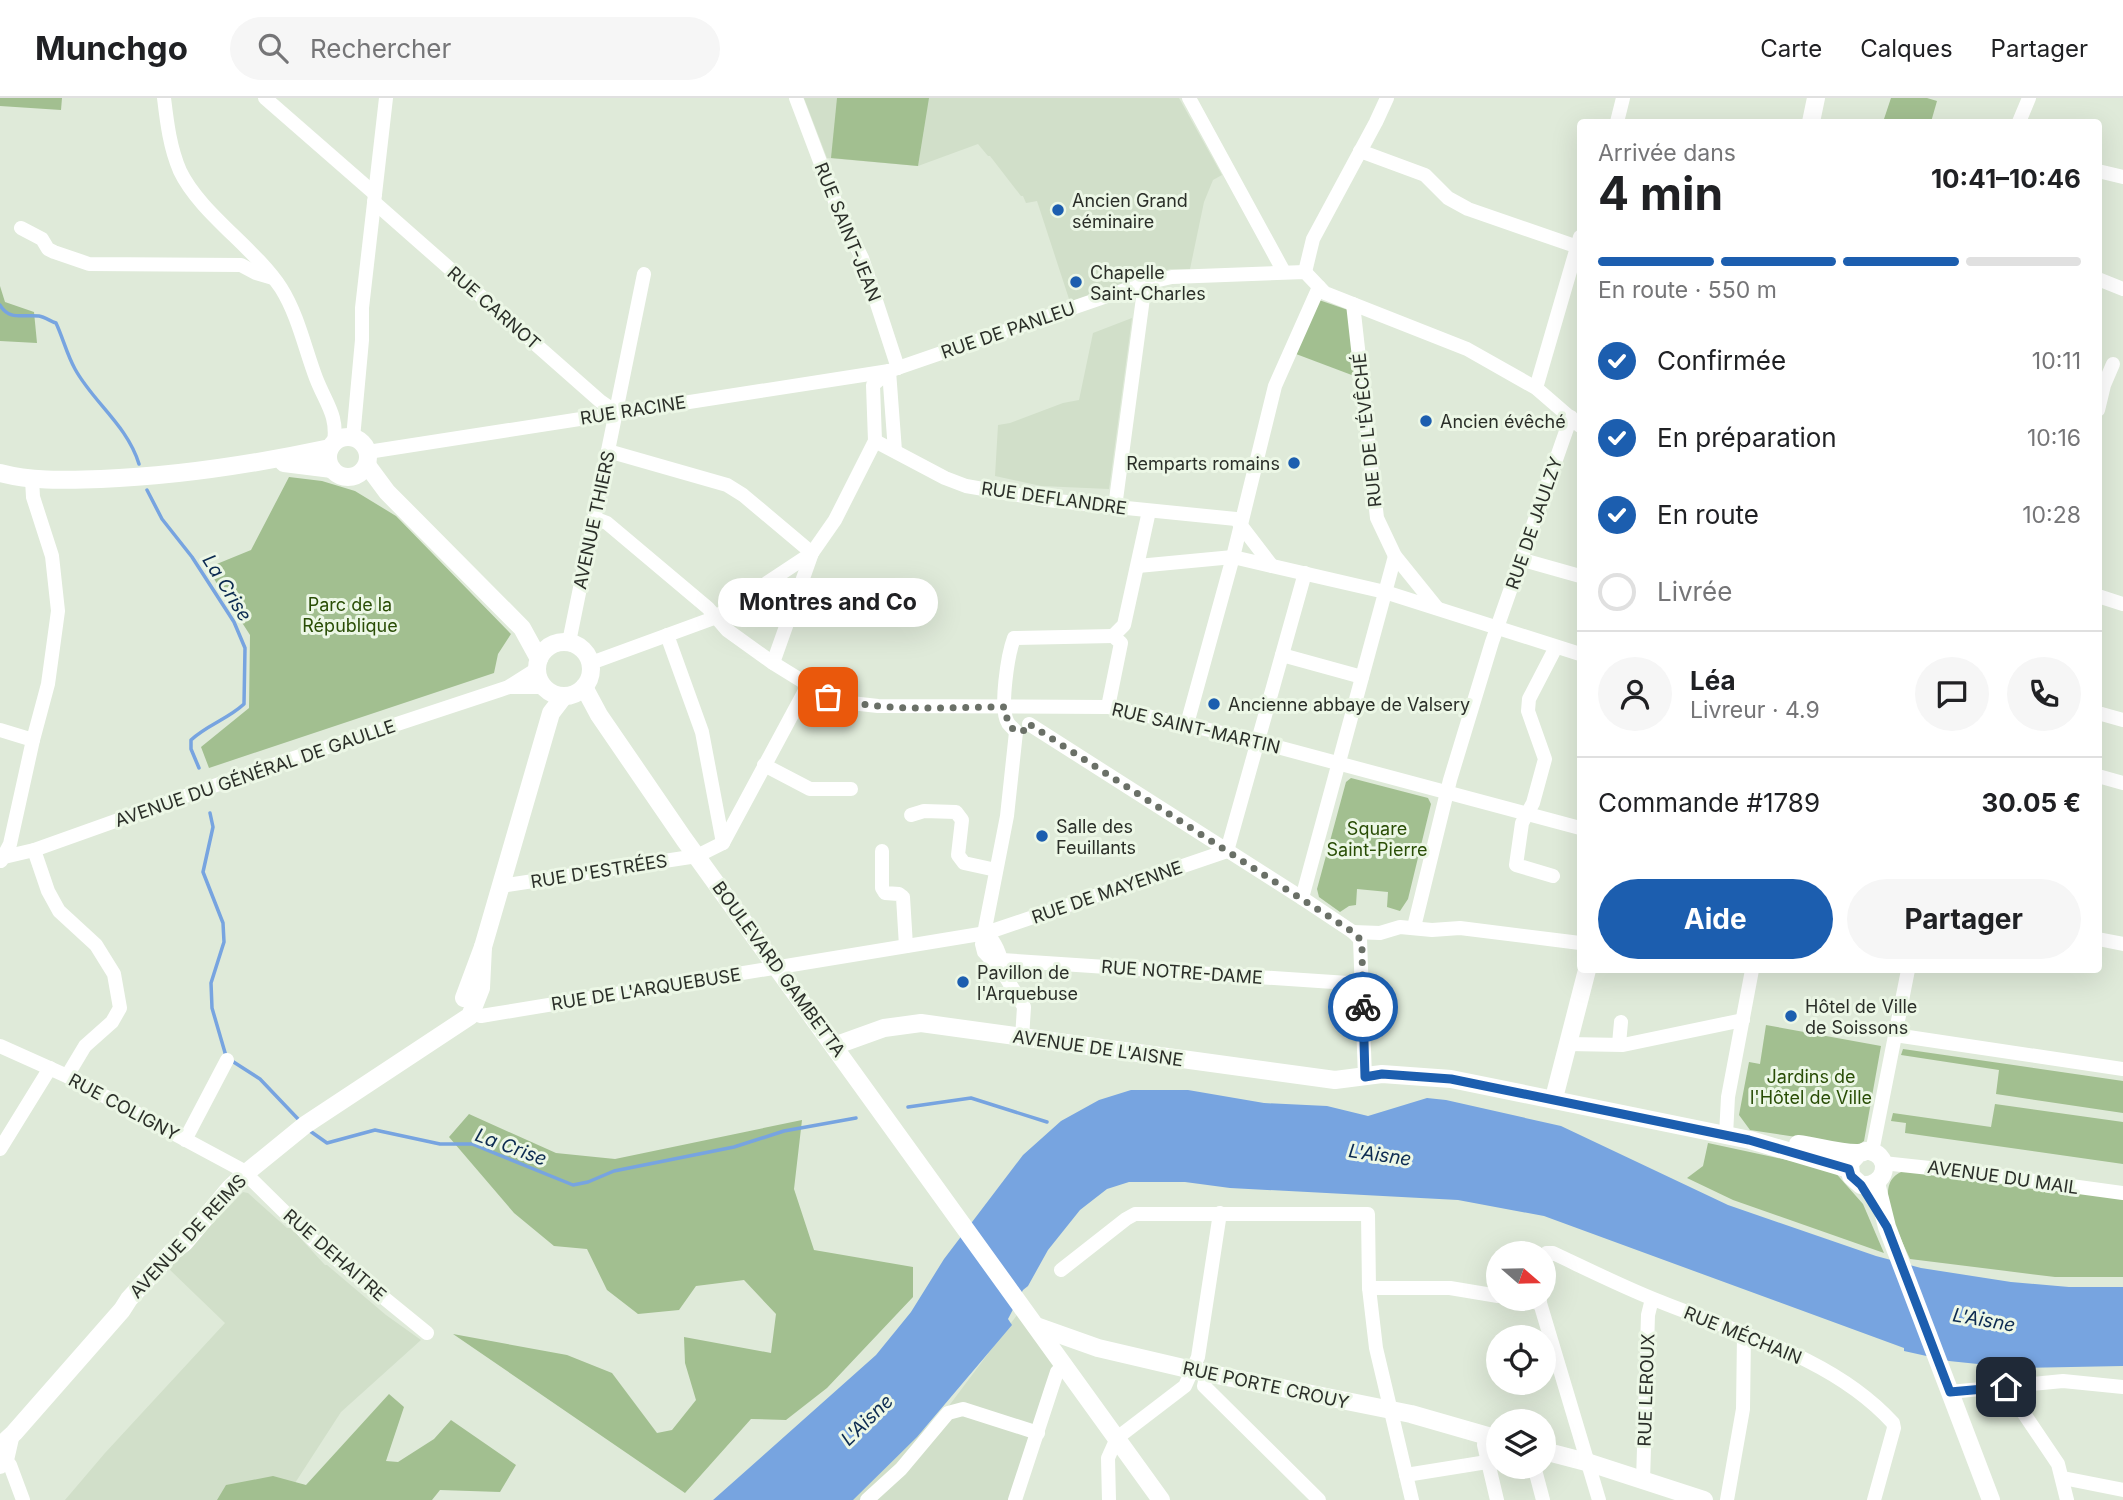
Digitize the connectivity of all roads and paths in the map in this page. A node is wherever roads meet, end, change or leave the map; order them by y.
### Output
1 (164, 98) edge
2 (265, 98) edge
3 (386, 98) edge
4 (796, 98) edge
5 (1189, 98) edge
6 (1387, 98) edge
7 (1623, 98) edge
8 (1816, 98) edge
9 (2029, 98) edge
10 (1617, 119) edge
11 (1812, 119) edge
12 (2020, 119) edge
13 (1360, 151) junction
14 (2102, 172) edge
15 (2123, 177) edge
16 (374, 198) junction
17 (21, 228) dead end
18 (1577, 241) edge
19 (247, 248) junction
20 (1577, 249) edge
21 (241, 265) junction
22 (1284, 272) junction
23 (1305, 272) junction
24 (644, 274) dead end
25 (273, 278) junction
26 (2102, 281) edge
27 (1145, 284) junction
28 (1567, 285) junction
29 (1319, 287) junction
30 (2123, 289) edge
31 (1577, 292) edge
32 (1353, 304) junction
33 (2113, 365) dead end
34 (893, 369) junction
35 (858, 375) junction
36 (2102, 382) edge
37 (873, 385) junction
38 (1536, 388) junction
39 (616, 412) junction
40 (1576, 422) edge
41 (875, 441) junction
42 (340, 442) junction
43 (608, 451) junction
44 (895, 451) junction
45 (270, 461) junction
46 (363, 464) junction
47 (332, 469) junction
48 (0, 472) edge
49 (32, 479) junction
50 (1115, 507) junction
51 (1149, 511) junction
52 (594, 518) junction
53 (1240, 524) junction
54 (812, 553) junction
55 (1395, 556) junction
56 (1233, 557) junction
57 (1522, 560) junction
58 (1138, 566) junction
59 (1272, 566) junction
60 (1305, 573) junction
61 (1577, 575) edge
62 (1385, 592) junction
63 (2102, 597) edge
64 (2123, 604) edge
65 (1439, 609) junction
66 (714, 618) junction
67 (522, 628) junction
68 (1497, 629) junction
69 (667, 635) junction
70 (1113, 636) junction
71 (561, 643) junction
72 (1556, 647) junction
73 (1577, 653) edge
74 (1282, 655) junction
75 (591, 663) junction
76 (773, 663) junction
77 (538, 664) junction
78 (1362, 677) junction
79 (807, 685) junction
80 (509, 687) junction
81 (562, 691) junction
82 (1034, 706) junction
83 (1005, 707) junction
84 (1108, 707) junction
85 (2102, 714) edge
86 (2123, 720) edge
87 (1187, 724) junction
88 (1023, 728) junction
89 (0, 730) edge
90 (33, 740) junction
91 (1257, 741) junction
92 (1339, 763) junction
93 (764, 765) junction
94 (2102, 777) edge
95 (2123, 783) edge
96 (851, 789) dead end
97 (1447, 793) junction
98 (1530, 813) junction
99 (911, 815) dead end
100 (1577, 827) edge
101 (723, 843) junction
102 (34, 850) junction
103 (882, 851) dead end
104 (1227, 851) junction
105 (697, 856) junction
106 (1, 859) edge
107 (996, 870) junction
108 (1553, 876) dead end
109 (501, 886) junction
110 (1302, 898) junction
111 (1414, 927) junction
112 (986, 933) junction
113 (1358, 940) junction
114 (2102, 940) edge
115 (1577, 943) edge
116 (2123, 944) edge
117 (906, 946) junction
118 (1002, 965) junction
119 (777, 967) junction
120 (1586, 973) edge
121 (1751, 973) edge
122 (1908, 973) edge
123 (1363, 984) junction
124 (465, 1009) junction
125 (1743, 1020) junction
126 (1621, 1022) dead end
127 (1895, 1035) junction
128 (1022, 1038) junction
129 (1619, 1044) junction
130 (0, 1046) edge
131 (834, 1046) junction
132 (1567, 1047) junction
133 (227, 1060) dead end
134 (50, 1068) junction
135 (2123, 1069) edge
136 (67, 1076) junction
137 (1365, 1077) junction
138 (1554, 1098) junction
139 (1726, 1135) junction
140 (185, 1140) junction
141 (1749, 1140) junction
142 (0, 1149) edge
143 (1871, 1156) junction
144 (1849, 1169) junction
145 (246, 1173) junction
146 (1868, 1184) junction
147 (2123, 1193) edge
148 (1220, 1213) junction
149 (1556, 1254) edge
150 (1061, 1270) dead end
151 (1369, 1288) junction
152 (1486, 1294) edge
153 (1652, 1299) junction
154 (1543, 1311) edge
155 (1036, 1326) junction
156 (427, 1333) dead end
157 (1744, 1335) junction
158 (1098, 1348) junction
159 (1069, 1373) junction
160 (1197, 1379) junction
161 (2006, 1387) junction
162 (2123, 1388) edge
163 (1948, 1389) junction
164 (1392, 1411) junction
165 (1038, 1433) junction
166 (1486, 1436) edge
167 (1117, 1438) junction
168 (3, 1454) edge
169 (1556, 1454) edge
170 (1486, 1462) edge
171 (1590, 1463) junction
172 (1406, 1475) junction
173 (2063, 1478) junction
174 (1491, 1479) edge
175 (1537, 1479) edge
176 (1643, 1481) junction
177 (2123, 1490) edge
178 (23, 1500) edge
179 (867, 1500) edge
180 (1015, 1500) edge
181 (1109, 1500) edge
182 (1161, 1500) edge
183 (1320, 1500) edge
184 (1412, 1500) edge
185 (1497, 1500) edge
186 (1543, 1500) edge
187 (1599, 1500) edge
188 (1704, 1500) edge
189 (1727, 1500) edge
190 (1874, 1500) edge
191 (1991, 1500) edge
192 (2067, 1500) edge

1 - 19 street
2 - 16 street, RUE CARNOT
3 - 16 street
4 - 34 street, RUE SAINT-JEAN
5 - 22 street
6 - 13 street
7 - 10 street
8 - 11 main road
9 - 12 street
13 - 18 street
13 - 23 street
14 - 15 street
16 - 39 street, RUE CARNOT
16 - 42 street
17 - 21 street
19 - 21 street
19 - 25 street
20 - 28 street
21 - 25 street
22 - 23 street, RUE DE PANLEU
22 - 27 street, RUE DE PANLEU
23 - 29 street
24 - 39 street, AVENUE THIERS
25 - 42 street
26 - 30 street
27 - 34 street, RUE DE PANLEU
27 - 50 street
28 - 31 street
28 - 38 street
29 - 32 street
29 - 53 street
32 - 38 street
32 - 55 street, RUE DE L'ÉVÊCHÉ
33 - 36 street
34 - 35 street, RUE RACINE
34 - 37 street
34 - 44 street, RUE SAINT-JEAN
35 - 37 street
35 - 39 street, RUE RACINE
37 - 41 street
38 - 40 street
39 - 43 street, AVENUE THIERS
39 - 46 street, RUE RACINE
40 - 57 street, RUE DE JAULZY
41 - 44 street, RUE DEFLANDRE
41 - 54 street
42 - 45 main road
42 - 46 main road
42 - 47 main road
43 - 52 street, AVENUE THIERS
43 - 54 street
44 - 50 street, RUE DEFLANDRE
45 - 47 main road
45 - 49 main road
46 - 47 main road
46 - 67 main road
48 - 49 main road
49 - 90 street
50 - 51 street, RUE DEFLANDRE
51 - 53 street, RUE DEFLANDRE
51 - 58 street
52 - 66 street, RUE SAINT-MARTIN
52 - 71 street, AVENUE THIERS
53 - 56 street
53 - 59 street
54 - 66 street
54 - 76 street
55 - 62 street
55 - 65 street, RUE DE L'ÉVÊCHÉ
56 - 58 street
56 - 59 street
56 - 87 street
57 - 61 street
57 - 68 street, RUE DE JAULZY
58 - 70 street
59 - 60 street
60 - 62 street
60 - 74 street
62 - 65 street
62 - 78 street
63 - 64 street
65 - 68 street
66 - 69 street
66 - 76 street, RUE SAINT-MARTIN
67 - 71 main road
67 - 77 main road
68 - 72 street
68 - 97 street, RUE DE JAULZY
69 - 75 street
69 - 101 street
70 - 83 street
70 - 84 street
71 - 75 main road
71 - 77 main road
72 - 73 street
72 - 98 street
74 - 78 street
74 - 91 street
75 - 81 main road
76 - 79 street, RUE SAINT-MARTIN
77 - 80 street, AVENUE DU GÉNÉRAL DE GAULLE
77 - 81 main road
78 - 92 street
79 - 83 street, RUE SAINT-MARTIN
79 - 93 street
80 - 81 street, AVENUE DU GÉNÉRAL DE GAULLE
80 - 102 street, AVENUE DU GÉNÉRAL DE GAULLE
81 - 105 main road, BOULEVARD GAMBETTA
81 - 109 main road
82 - 83 street, RUE SAINT-MARTIN
82 - 84 street, RUE SAINT-MARTIN
82 - 88 street
83 - 88 street
84 - 87 street, RUE SAINT-MARTIN
85 - 86 street
87 - 91 street, RUE SAINT-MARTIN
88 - 104 street
88 - 107 street
89 - 90 street
90 - 106 street
91 - 92 street, RUE SAINT-MARTIN
91 - 104 street
92 - 97 street, RUE SAINT-MARTIN
92 - 110 street
93 - 96 street
93 - 101 street
94 - 95 street
97 - 98 street, RUE SAINT-MARTIN
97 - 111 street, RUE DE JAULZY
98 - 100 street, RUE SAINT-MARTIN
98 - 108 street
99 - 107 street
101 - 105 street, RUE D'ESTRÉES
102 - 106 street, AVENUE DU GÉNÉRAL DE GAULLE
102 - 136 street
103 - 117 street
104 - 110 street
104 - 112 street, RUE DE MAYENNE
105 - 109 street, RUE D'ESTRÉES
105 - 119 main road, BOULEVARD GAMBETTA
107 - 112 street
109 - 124 main road
110 - 113 street
111 - 113 street
111 - 115 street
112 - 117 street, RUE DE L'ARQUEBUSE
112 - 118 street
113 - 123 street
114 - 116 street
117 - 119 street, RUE DE L'ARQUEBUSE
118 - 123 street, RUE NOTRE-DAME
118 - 128 street
119 - 124 street, RUE DE L'ARQUEBUSE
119 - 131 main road, BOULEVARD GAMBETTA
120 - 132 main road
121 - 125 street
122 - 127 street
123 - 137 street
124 - 145 main road, AVENUE DE REIMS
125 - 129 street
125 - 139 street
126 - 129 street
127 - 135 street
127 - 143 street
128 - 131 main road, AVENUE DE L'AISNE
128 - 137 main road, AVENUE DE L'AISNE
129 - 132 street
130 - 134 street, RUE COLIGNY
131 - 155 main road, BOULEVARD GAMBETTA
132 - 138 main road
133 - 140 street
134 - 136 street, RUE COLIGNY
134 - 142 street
136 - 140 street, RUE COLIGNY
137 - 138 main road, AVENUE DE L'AISNE
138 - 139 main road, AVENUE DE L'AISNE
139 - 141 main road, AVENUE DE L'AISNE
140 - 145 street, RUE COLIGNY
141 - 143 main road
141 - 144 main road
143 - 144 main road
143 - 146 main road
143 - 147 street, AVENUE DU MAIL
144 - 146 main road
145 - 156 street, RUE DEHAITRE
145 - 168 main road, AVENUE DE REIMS
146 - 163 main road
148 - 150 street
148 - 151 street
148 - 160 street
149 - 153 street, RUE MÉCHAIN
151 - 152 street
151 - 164 street
153 - 157 street, RUE MÉCHAIN
153 - 176 street, RUE LEROUX
154 - 171 street
155 - 158 main road, RUE PORTE CROUY
155 - 159 main road, BOULEVARD GAMBETTA
157 - 189 street
157 - 190 street, RUE MÉCHAIN
158 - 159 main road
158 - 160 main road, RUE PORTE CROUY
159 - 165 street
159 - 167 main road, BOULEVARD GAMBETTA
160 - 164 main road, RUE PORTE CROUY
160 - 167 street
160 - 183 street
161 - 162 street
161 - 163 street
161 - 173 street
163 - 191 main road
164 - 166 main road, RUE PORTE CROUY
164 - 172 street
165 - 179 street
165 - 180 street
167 - 181 street
167 - 182 main road, BOULEVARD GAMBETTA
168 - 178 street
169 - 171 main road
170 - 172 street
171 - 176 main road
171 - 187 street
172 - 184 street
173 - 177 street
173 - 192 street
174 - 185 street
175 - 186 street
176 - 188 main road

